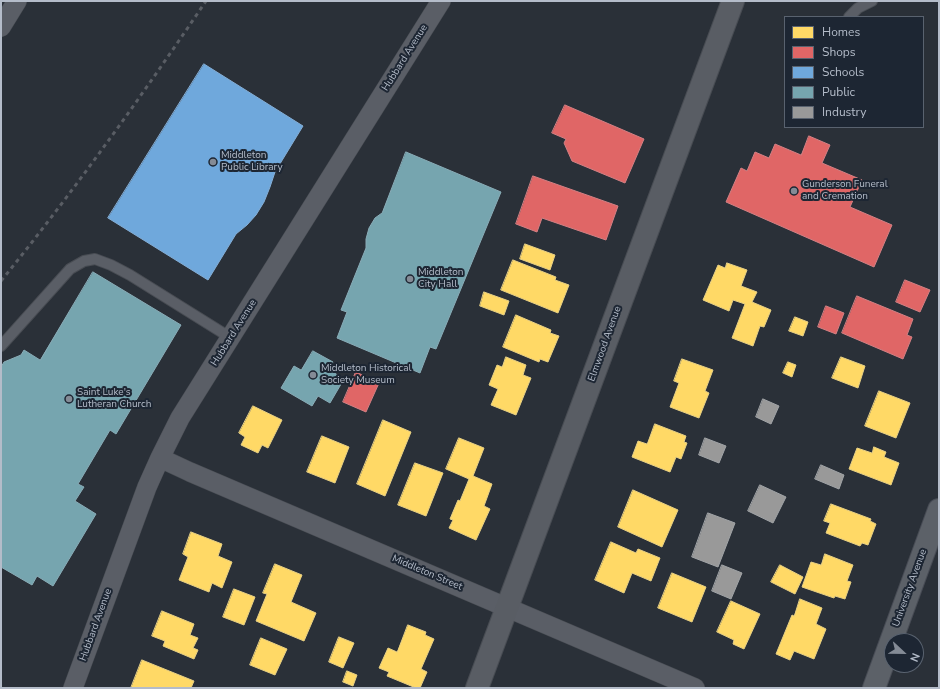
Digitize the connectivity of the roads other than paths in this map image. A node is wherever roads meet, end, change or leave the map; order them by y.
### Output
1 (17, 1) edge
2 (441, 1) edge
3 (733, 1) edge
4 (872, 1) edge
5 (850, 16) edge
6 (1, 27) edge
7 (231, 338) junction
8 (1, 346) edge
9 (160, 458) junction
10 (939, 510) edge
11 (508, 608) junction
12 (73, 688) edge
13 (477, 688) edge
14 (695, 688) edge
15 (874, 688) edge

1 - 6 street
2 - 7 street, Hubbard Avenue
3 - 11 street, Elmwood Avenue
4 - 5 lane
7 - 8 lane
7 - 9 street, Hubbard Avenue
9 - 11 street, Middleton Street
9 - 12 street, Hubbard Avenue
10 - 15 main road, University Avenue
11 - 13 street, Elmwood Avenue
11 - 14 street, Middleton Street

